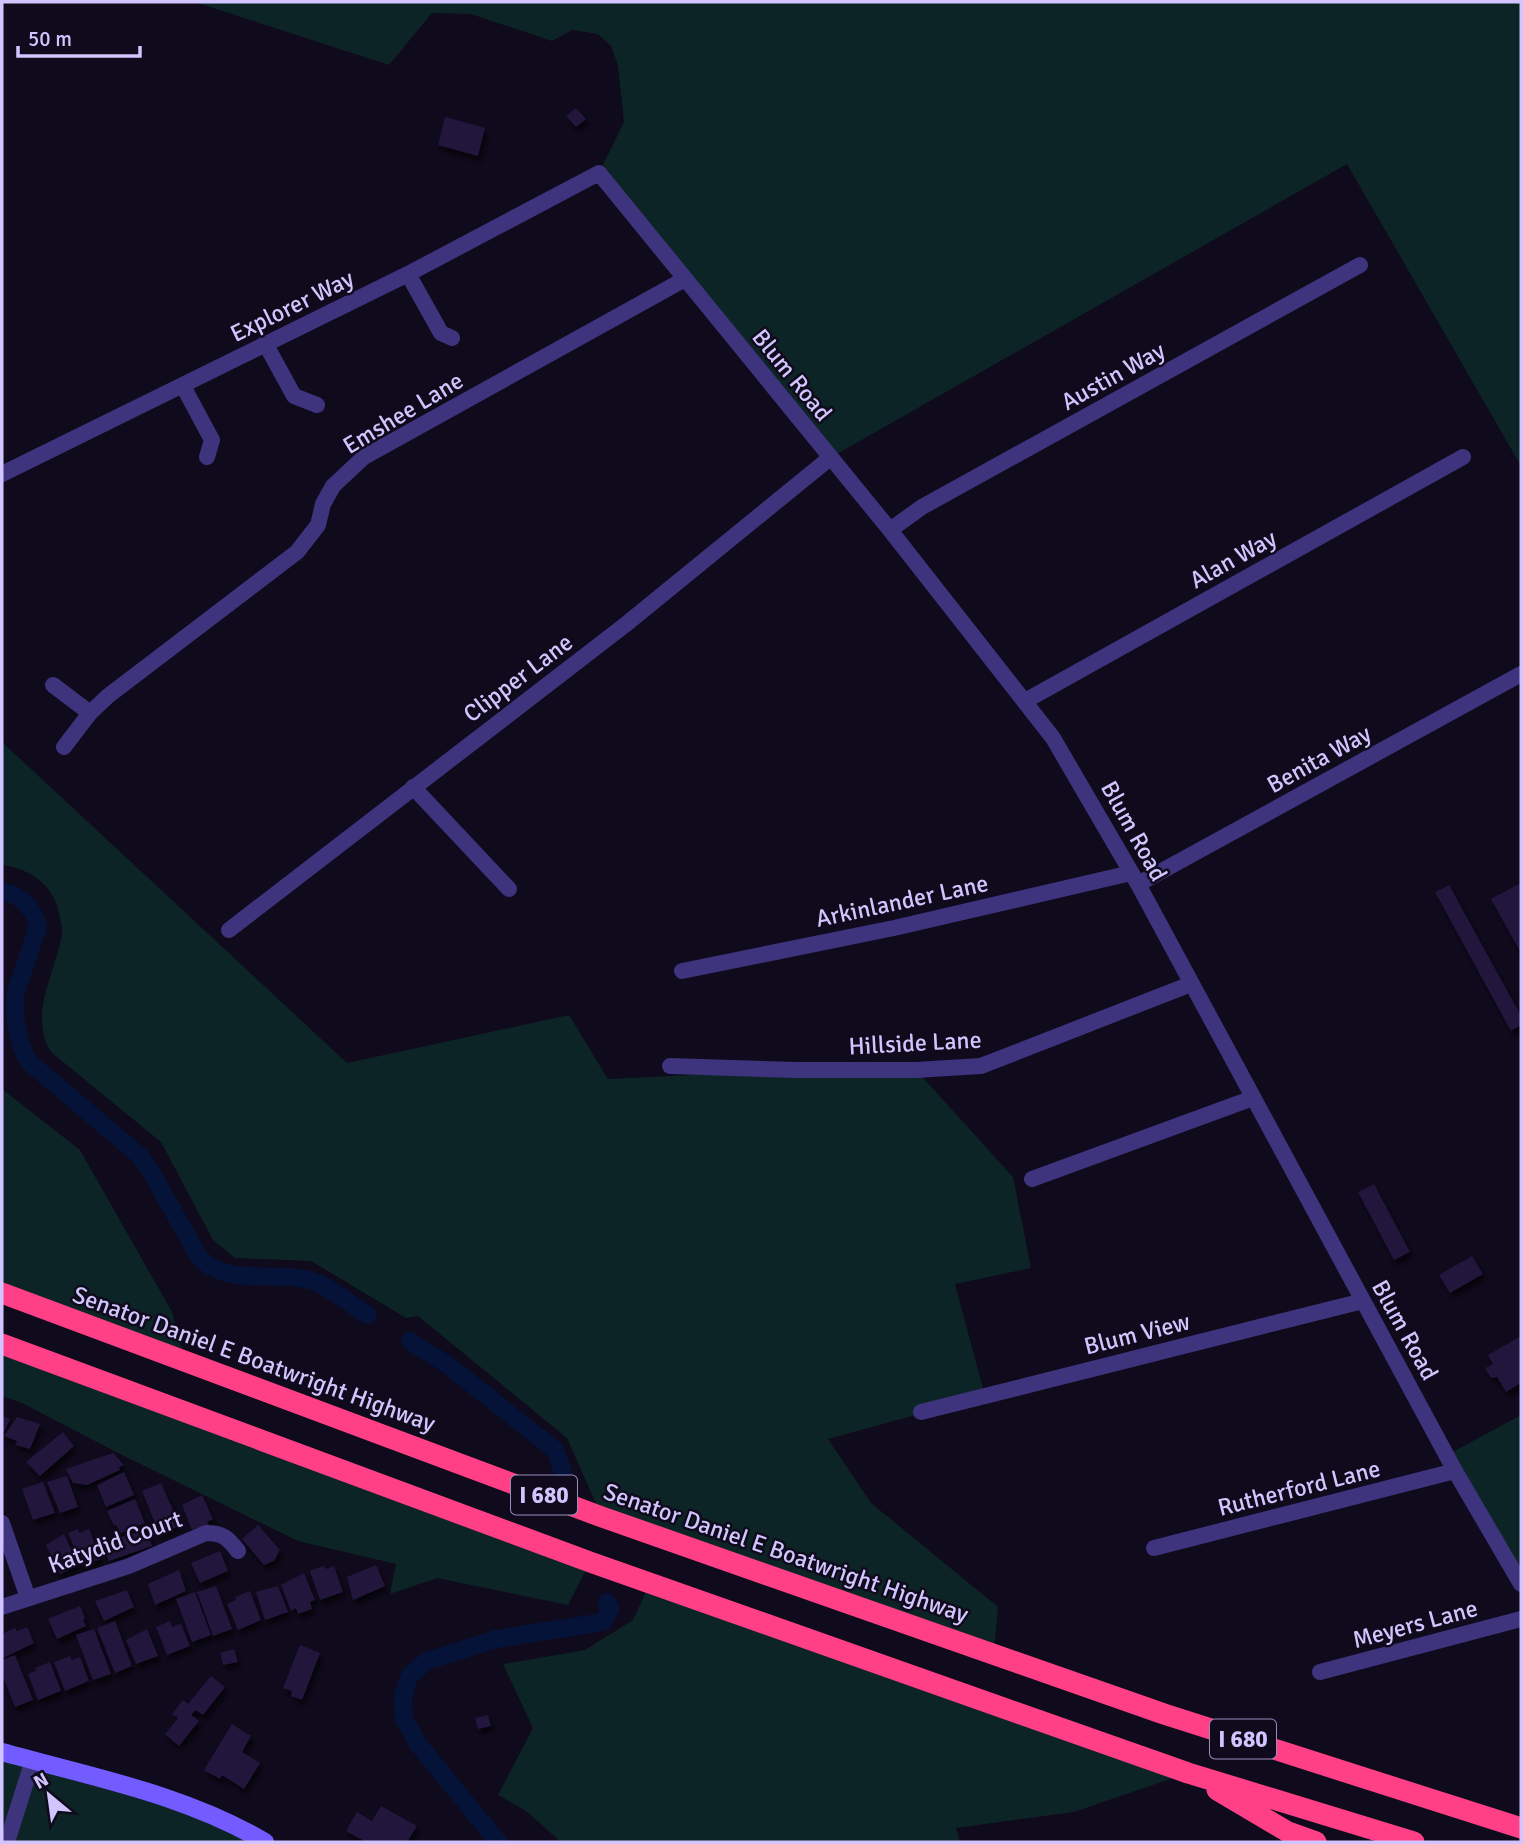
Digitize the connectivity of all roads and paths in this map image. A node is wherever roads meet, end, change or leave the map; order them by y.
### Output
1 (598, 173) joint
2 (1360, 265) dead end
3 (408, 274) junction
4 (685, 279) junction
5 (452, 338) dead end
6 (265, 344) junction
7 (183, 386) junction
8 (317, 405) dead end
9 (207, 457) dead end
10 (831, 457) junction
11 (1463, 457) dead end
12 (2, 474) edge
13 (890, 530) junction
14 (1521, 674) edge
15 (53, 685) dead end
16 (1025, 701) junction
17 (90, 713) junction
18 (64, 747) dead end
19 (413, 787) junction
20 (1134, 878) junction
21 (509, 889) dead end
22 (229, 930) dead end
23 (682, 971) dead end
24 (1191, 984) junction
25 (670, 1066) dead end
26 (1253, 1098) junction
27 (1032, 1179) dead end
28 (2, 1293) edge
29 (1363, 1301) junction
30 (2, 1344) edge
31 (921, 1412) dead end
32 (1455, 1471) junction
33 (2, 1523) edge
34 (1154, 1548) dead end
35 (238, 1551) dead end
36 (1521, 1584) edge
37 (28, 1598) junction
38 (2, 1607) edge
39 (1521, 1619) edge
40 (1320, 1672) dead end
41 (2, 1752) edge
42 (33, 1760) junction
43 (1188, 1773) junction
44 (1521, 1828) edge
45 (6, 1842) edge
46 (265, 1842) edge
47 (1316, 1842) edge
48 (1415, 1842) edge

1 - 3 street, Explorer Way
1 - 4 street, Blum Road
2 - 13 street, Austin Way
3 - 5 street
3 - 6 street, Explorer Way
4 - 10 street, Blum Road
4 - 17 street, Emshee Lane
6 - 7 street, Explorer Way
6 - 8 street
7 - 9 street
7 - 12 street, Explorer Way
10 - 13 street, Blum Road
10 - 19 street, Clipper Lane
11 - 16 street, Alan Way
13 - 16 street, Blum Road
14 - 20 street, Benita Way
15 - 17 street
16 - 20 street, Blum Road
17 - 18 street, Emshee Lane
19 - 21 street
19 - 22 street, Clipper Lane
20 - 23 street, Arkinlander Lane
20 - 24 street, Blum Road
24 - 25 street, Hillside Lane
24 - 26 street, Blum Road
26 - 27 street
26 - 29 street, Blum Road
28 - 44 highway, Senator Daniel E Boatwright Highway / I 680
29 - 31 street, Blum View
29 - 32 street, Blum Road
30 - 43 highway, I 680
32 - 34 street, Rutherford Lane
32 - 36 street, Blum Road
33 - 37 street
35 - 37 street, Katydid Court
37 - 38 street, Katydid Court
39 - 40 street, Meyers Lane
41 - 42 main road
42 - 45 street
42 - 46 main road
43 - 47 highway
43 - 48 highway, I 680

